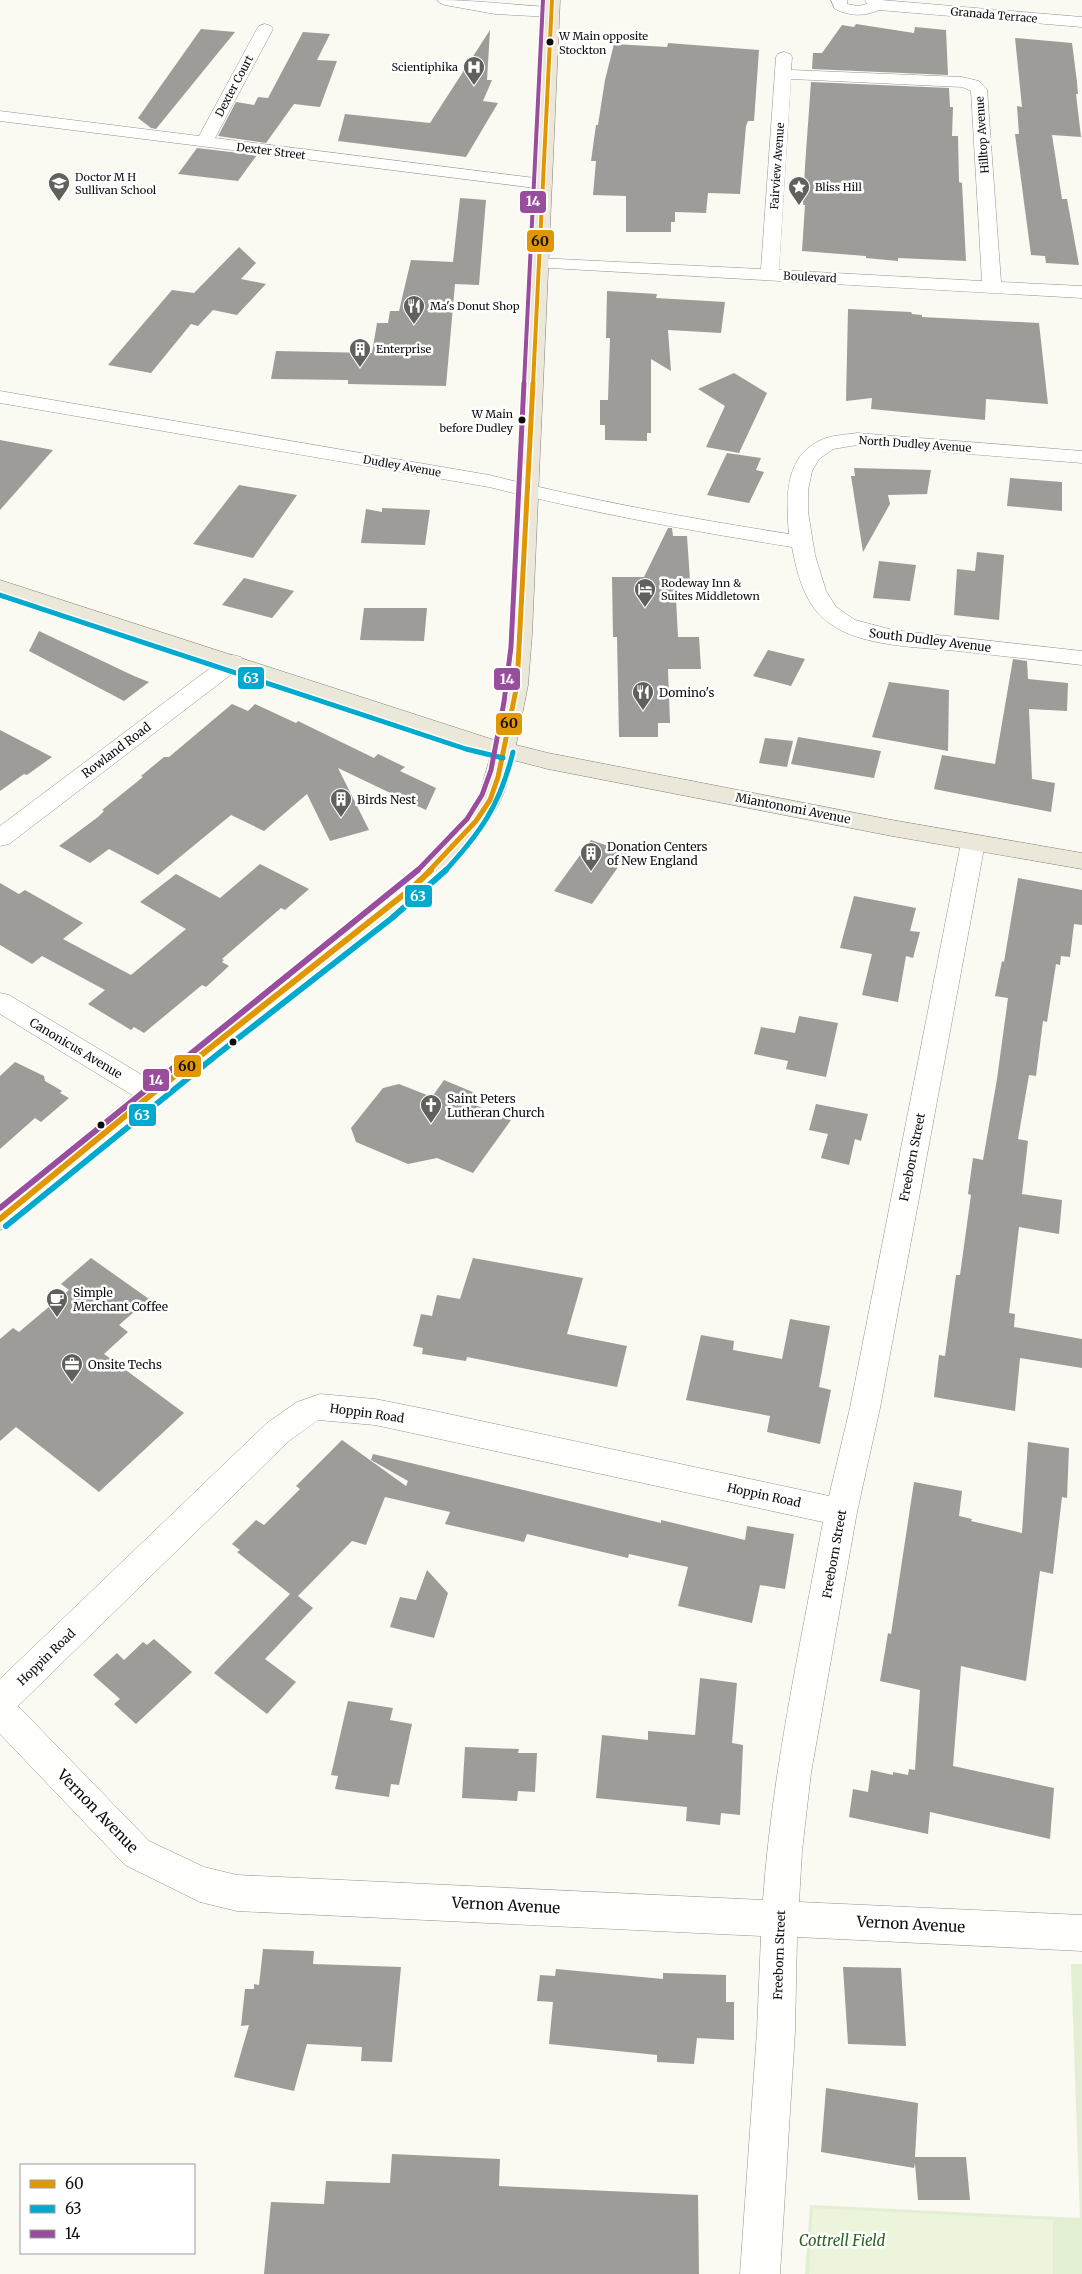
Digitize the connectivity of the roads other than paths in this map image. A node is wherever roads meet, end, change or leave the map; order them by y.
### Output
1 (445, 0) edge
2 (839, 0) edge
3 (875, 2) edge
4 (551, 6) edge
5 (1082, 22) edge
6 (265, 29) dead end
7 (784, 65) joint
8 (0, 116) edge
9 (204, 142) junction
10 (543, 184) junction
11 (538, 263) junction
12 (770, 275) junction
13 (992, 287) junction
14 (1082, 292) edge
15 (0, 396) edge
16 (1082, 457) edge
17 (529, 490) junction
18 (802, 542) junction
19 (0, 586) edge
20 (1082, 658) edge
21 (233, 662) junction
22 (505, 750) junction
23 (0, 838) edge
24 (973, 843) junction
25 (1082, 861) edge
26 (0, 1002) edge
27 (152, 1094) junction
28 (0, 1219) edge
29 (841, 1512) junction
30 (0, 1701) edge
31 (0, 1710) edge
32 (780, 1917) junction
33 (1082, 1933) edge
34 (760, 2274) edge

1 - 4 street
2 - 3 street, Granada Terrace
3 - 5 street, Granada Terrace
4 - 10 main road
6 - 9 street, Dexter Court
7 - 12 street, Fairview Avenue
7 - 13 street, Hilltop Avenue
8 - 9 street, Dexter Street
9 - 10 street, Dexter Street
10 - 11 main road
11 - 12 street, Boulevard
11 - 17 main road
12 - 13 street, Boulevard
13 - 14 street, Boulevard
15 - 17 street, Dudley Avenue
16 - 18 street, North Dudley Avenue
17 - 18 street, Dudley Avenue
17 - 22 main road
18 - 20 street, South Dudley Avenue
19 - 21 main road, Miantonomi Avenue
21 - 22 main road, Miantonomi Avenue
21 - 23 street, Rowland Road
22 - 24 main road, Miantonomi Avenue
22 - 27 main road
24 - 25 main road, Miantonomi Avenue
24 - 29 street, Freeborn Street
26 - 27 street, Canonicus Avenue
27 - 28 main road
29 - 30 street, Hoppin Road
29 - 32 street, Freeborn Street
31 - 32 street, Vernon Avenue
32 - 33 street, Vernon Avenue
32 - 34 street, Freeborn Street

